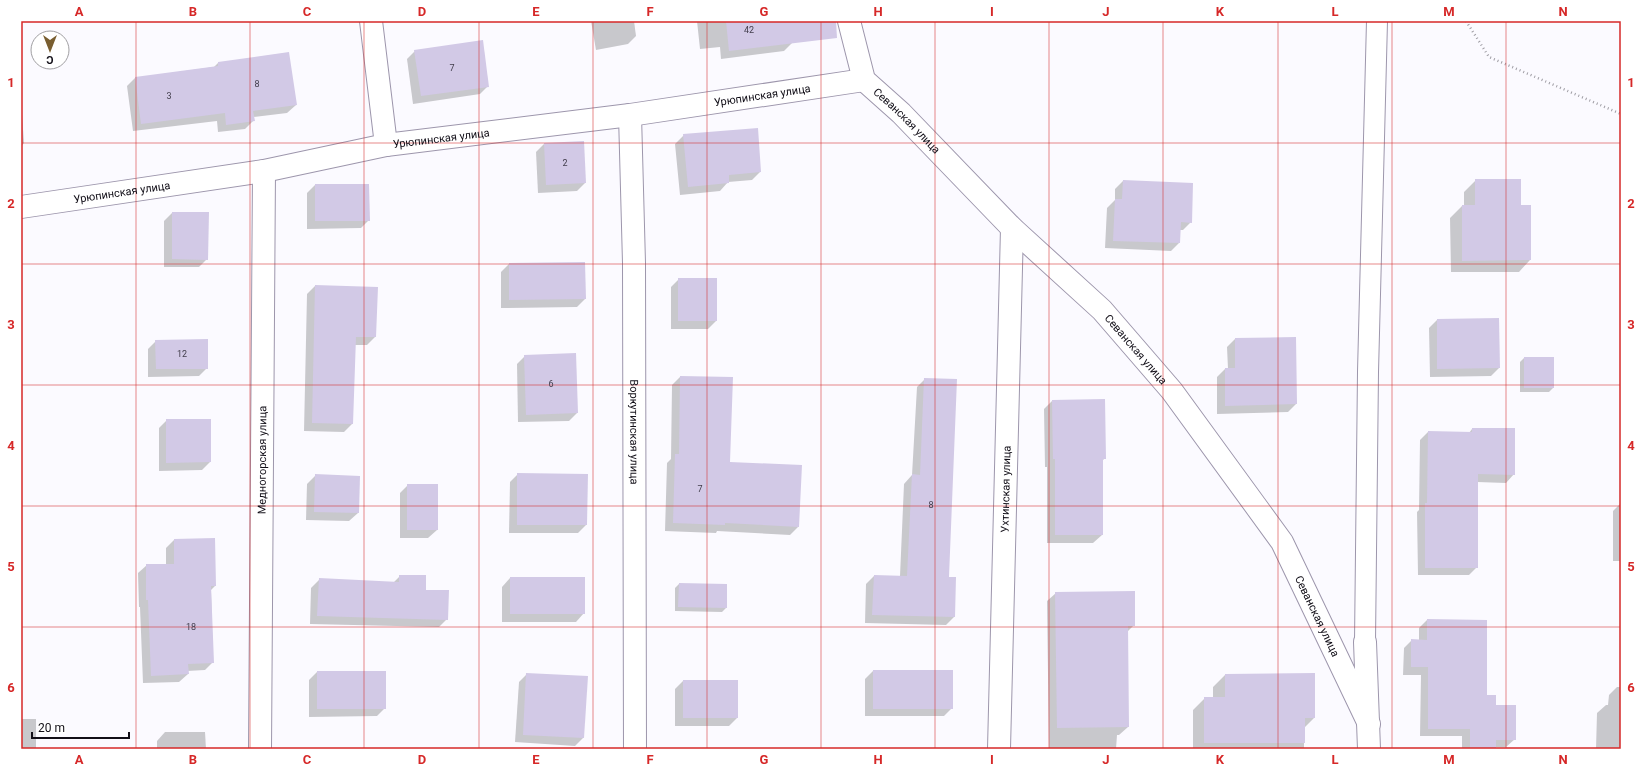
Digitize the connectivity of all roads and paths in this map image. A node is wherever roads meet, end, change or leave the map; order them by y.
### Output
1 (370, 21) edge
2 (849, 21) edge
3 (1378, 21) edge
4 (1466, 21) edge
5 (864, 80) junction
6 (1621, 114) edge
7 (630, 115) junction
8 (386, 145) junction
9 (264, 171) junction
10 (21, 207) edge
11 (1012, 228) junction
12 (1365, 642) joint
13 (1369, 724) junction
14 (260, 749) edge
15 (635, 749) edge
16 (999, 749) edge
17 (1369, 749) edge

1 - 8 street
2 - 5 street, Севанская улица
3 - 12 lane
4 - 6 path
5 - 7 street, Урюпинская улица
5 - 11 street, Севанская улица
7 - 8 street, Урюпинская улица
7 - 15 street, Воркутинская улица
8 - 9 street, Урюпинская улица
9 - 10 street, Урюпинская улица
9 - 14 street, Медногорская улица
11 - 13 street, Севанская улица
11 - 16 street, Ухтинская улица
12 - 13 street
13 - 17 street

